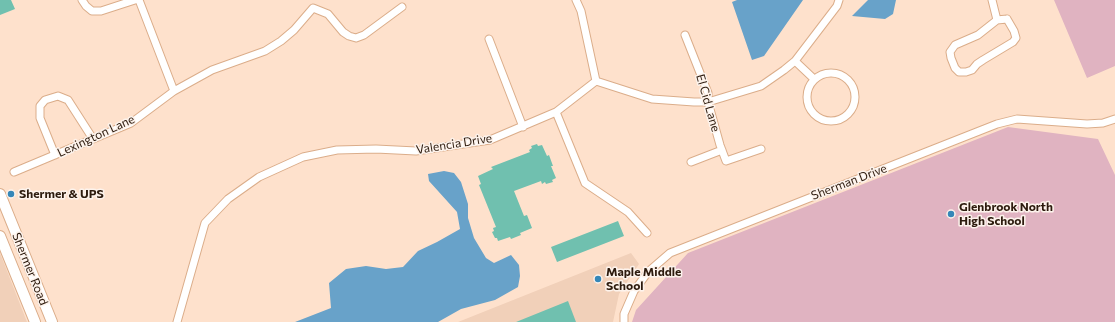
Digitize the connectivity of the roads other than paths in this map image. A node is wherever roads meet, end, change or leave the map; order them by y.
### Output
1 (82, 0) edge
2 (135, 0) edge
3 (139, 0) edge
4 (313, 0) edge
5 (576, 0) edge
6 (839, 0) edge
7 (992, 0) edge
8 (402, 7) dead end
9 (313, 8) junction
10 (997, 20) junction
11 (685, 35) dead end
12 (489, 39) dead end
13 (795, 61) junction
14 (814, 80) junction
15 (596, 81) junction
16 (174, 91) junction
17 (708, 102) junction
18 (556, 112) junction
19 (1115, 119) edge
20 (523, 127) junction
21 (93, 139) junction
22 (761, 149) dead end
23 (722, 150) junction
24 (55, 155) junction
25 (691, 162) dead end
26 (14, 172) dead end
27 (0, 194) edge
28 (647, 233) dead end
29 (0, 236) edge
30 (35, 322) edge
31 (52, 322) edge
32 (176, 322) edge
33 (624, 322) edge

1 - 2 street
3 - 16 street
4 - 9 street
5 - 15 street
6 - 13 street
7 - 10 street
8 - 9 street
9 - 16 street, Lexington Lane
10 - 10 street
11 - 17 street, El Cid Lane
12 - 20 street
13 - 14 street
13 - 17 street
14 - 14 street
15 - 17 street
15 - 18 street, Valencia Drive
16 - 21 street, Lexington Lane
17 - 23 street, El Cid Lane
18 - 20 street, Valencia Drive
18 - 28 street
19 - 33 street, Sherman Drive
20 - 32 street, Valencia Drive
21 - 24 street, Lexington Lane
21 - 24 street
22 - 23 street
23 - 25 street
24 - 26 street, Lexington Lane
27 - 31 main road, Shermer Road
29 - 30 main road, Shermer Road

